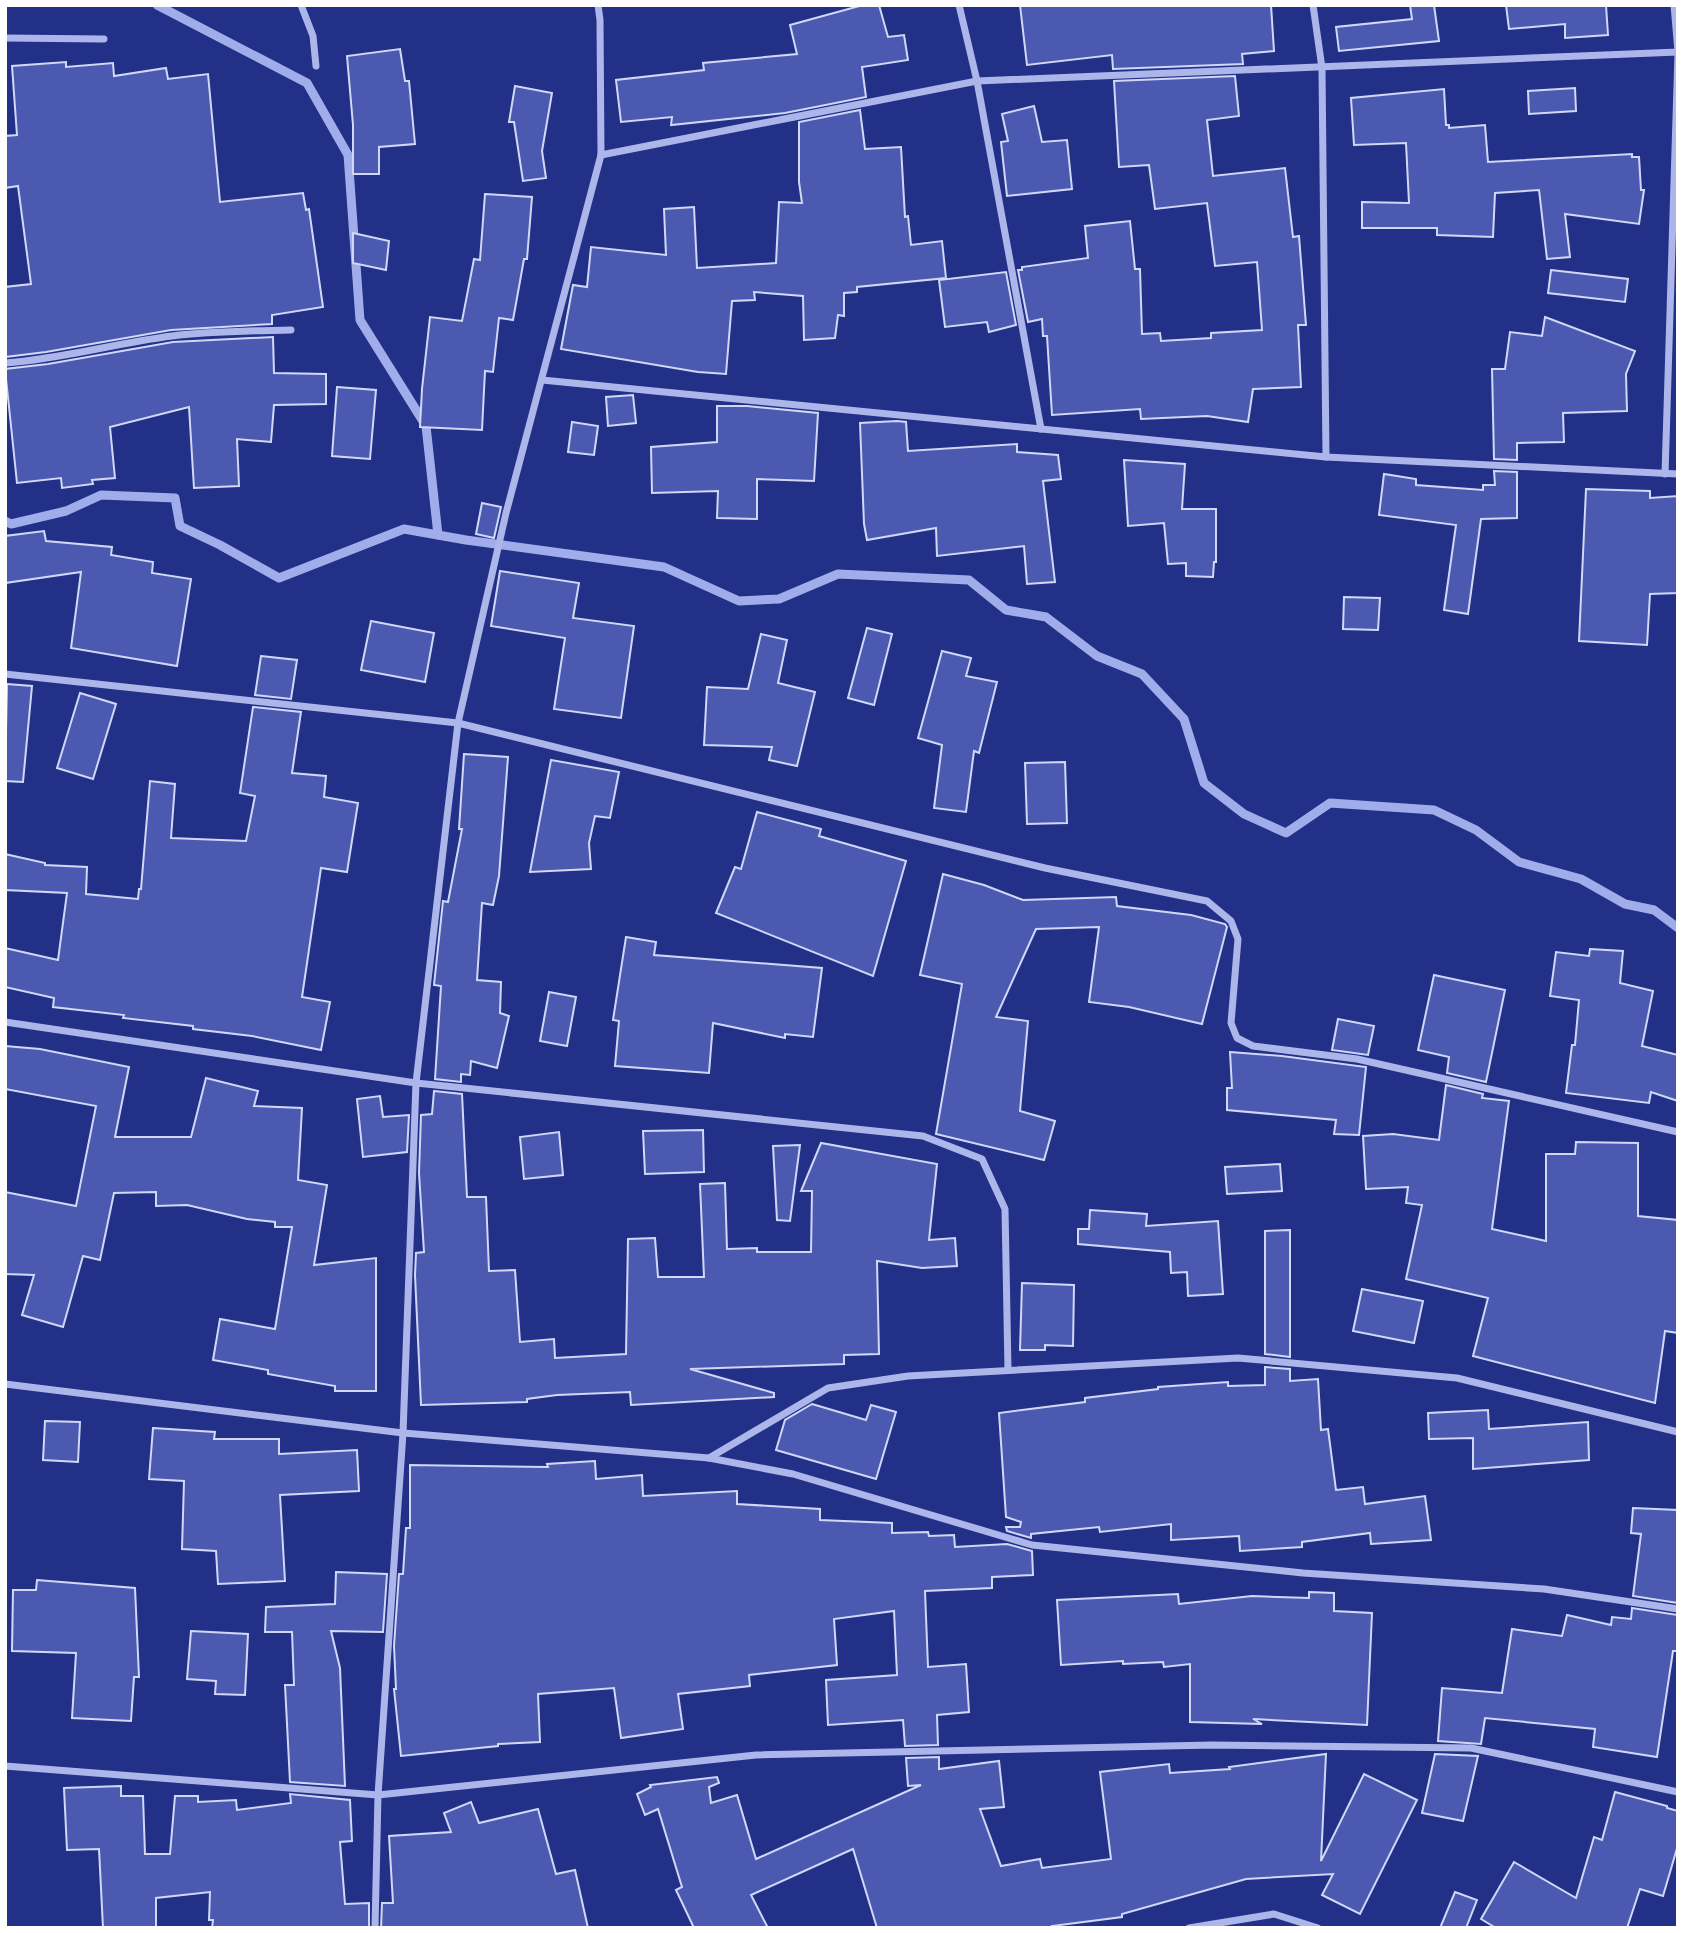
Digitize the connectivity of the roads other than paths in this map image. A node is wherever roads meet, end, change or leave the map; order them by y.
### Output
1 (301, 5) edge
2 (598, 5) edge
3 (959, 5) edge
4 (1313, 5) edge
5 (1674, 5) edge
6 (5, 38) edge
7 (104, 39) dead end
8 (1678, 52) edge
9 (316, 66) dead end
10 (1322, 68) junction
11 (977, 80) junction
12 (601, 155) junction
13 (291, 330) dead end
14 (5, 363) edge
15 (542, 380) junction
16 (1041, 429) junction
17 (1326, 457) junction
18 (1665, 474) junction
19 (1678, 474) edge
20 (5, 674) edge
21 (458, 723) junction
22 (5, 1022) edge
23 (416, 1083) junction
24 (1678, 1132) edge
25 (1008, 1370) junction
26 (5, 1384) edge
27 (1678, 1432) edge
28 (403, 1433) junction
29 (709, 1458) junction
30 (1678, 1609) edge
31 (5, 1766) edge
32 (1678, 1792) edge
33 (378, 1795) junction
34 (375, 1928) edge
35 (1189, 1928) edge
36 (1318, 1928) edge

1 - 9 street
2 - 12 street
3 - 11 street
4 - 10 street
5 - 8 street
6 - 7 street
8 - 10 street
8 - 18 street
10 - 11 street
10 - 17 street
11 - 12 street
11 - 16 street
12 - 15 street
13 - 14 street
15 - 16 street
15 - 21 street
16 - 17 street
17 - 18 street
18 - 19 street
20 - 21 street
21 - 23 street
21 - 24 street
22 - 23 street
23 - 25 street
23 - 28 street
25 - 27 street
25 - 29 street
26 - 28 street
28 - 29 street
28 - 33 street
29 - 30 street
31 - 33 street
32 - 33 street
33 - 34 street
35 - 36 street

